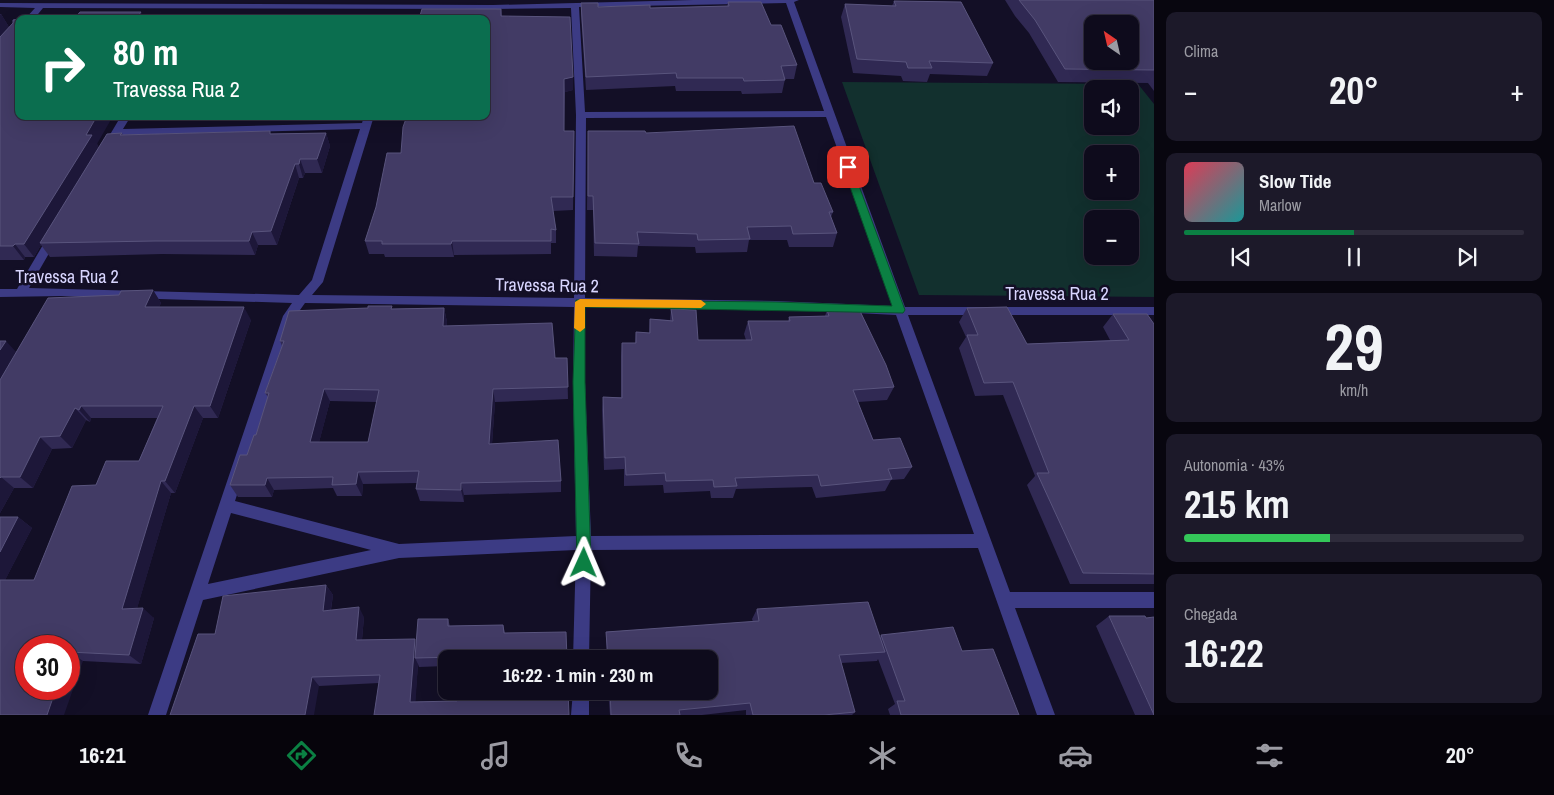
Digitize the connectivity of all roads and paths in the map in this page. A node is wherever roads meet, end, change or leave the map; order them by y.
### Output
1 (789, 0) edge
2 (795, 0) edge
3 (614, 2) edge
4 (0, 5) edge
5 (41, 5) junction
6 (575, 6) junction
7 (399, 7) edge
8 (32, 15) edge
9 (828, 114) junction
10 (581, 115) junction
11 (124, 120) edge
12 (368, 121) edge
13 (116, 132) junction
14 (106, 149) edge
15 (60, 225) edge
16 (62, 292) junction
17 (0, 293) edge
18 (20, 293) junction
19 (302, 299) junction
20 (580, 302) junction
21 (52, 308) edge
22 (899, 310) junction
23 (1154, 310) edge
24 (226, 505) junction
25 (984, 541) junction
26 (584, 544) junction
27 (399, 551) junction
28 (196, 594) junction
29 (1005, 600) junction
30 (1154, 600) edge
31 (581, 650) edge
32 (581, 700) edge
33 (157, 715) edge
34 (580, 715) edge
35 (1046, 715) edge

1 - 2 street
1 - 3 street
1 - 9 street
3 - 6 street
4 - 5 street
5 - 7 street
5 - 8 street
6 - 7 street
6 - 10 street
9 - 10 street
9 - 22 street
10 - 20 street
11 - 13 street
12 - 13 street
12 - 19 street
13 - 14 street
15 - 18 street
16 - 18 street, Travessa Rua 2
16 - 19 street, Travessa Rua 2
16 - 21 street
17 - 18 street, Travessa Rua 2
19 - 20 street, Travessa Rua 2
19 - 24 street
20 - 22 street, Travessa Rua 2
20 - 26 street
22 - 23 street, Travessa Rua 2
22 - 25 street
24 - 27 street
24 - 28 street
25 - 26 street
25 - 29 street
26 - 27 street
26 - 31 street
27 - 28 street
28 - 33 street
29 - 30 street
29 - 35 street
32 - 34 street

